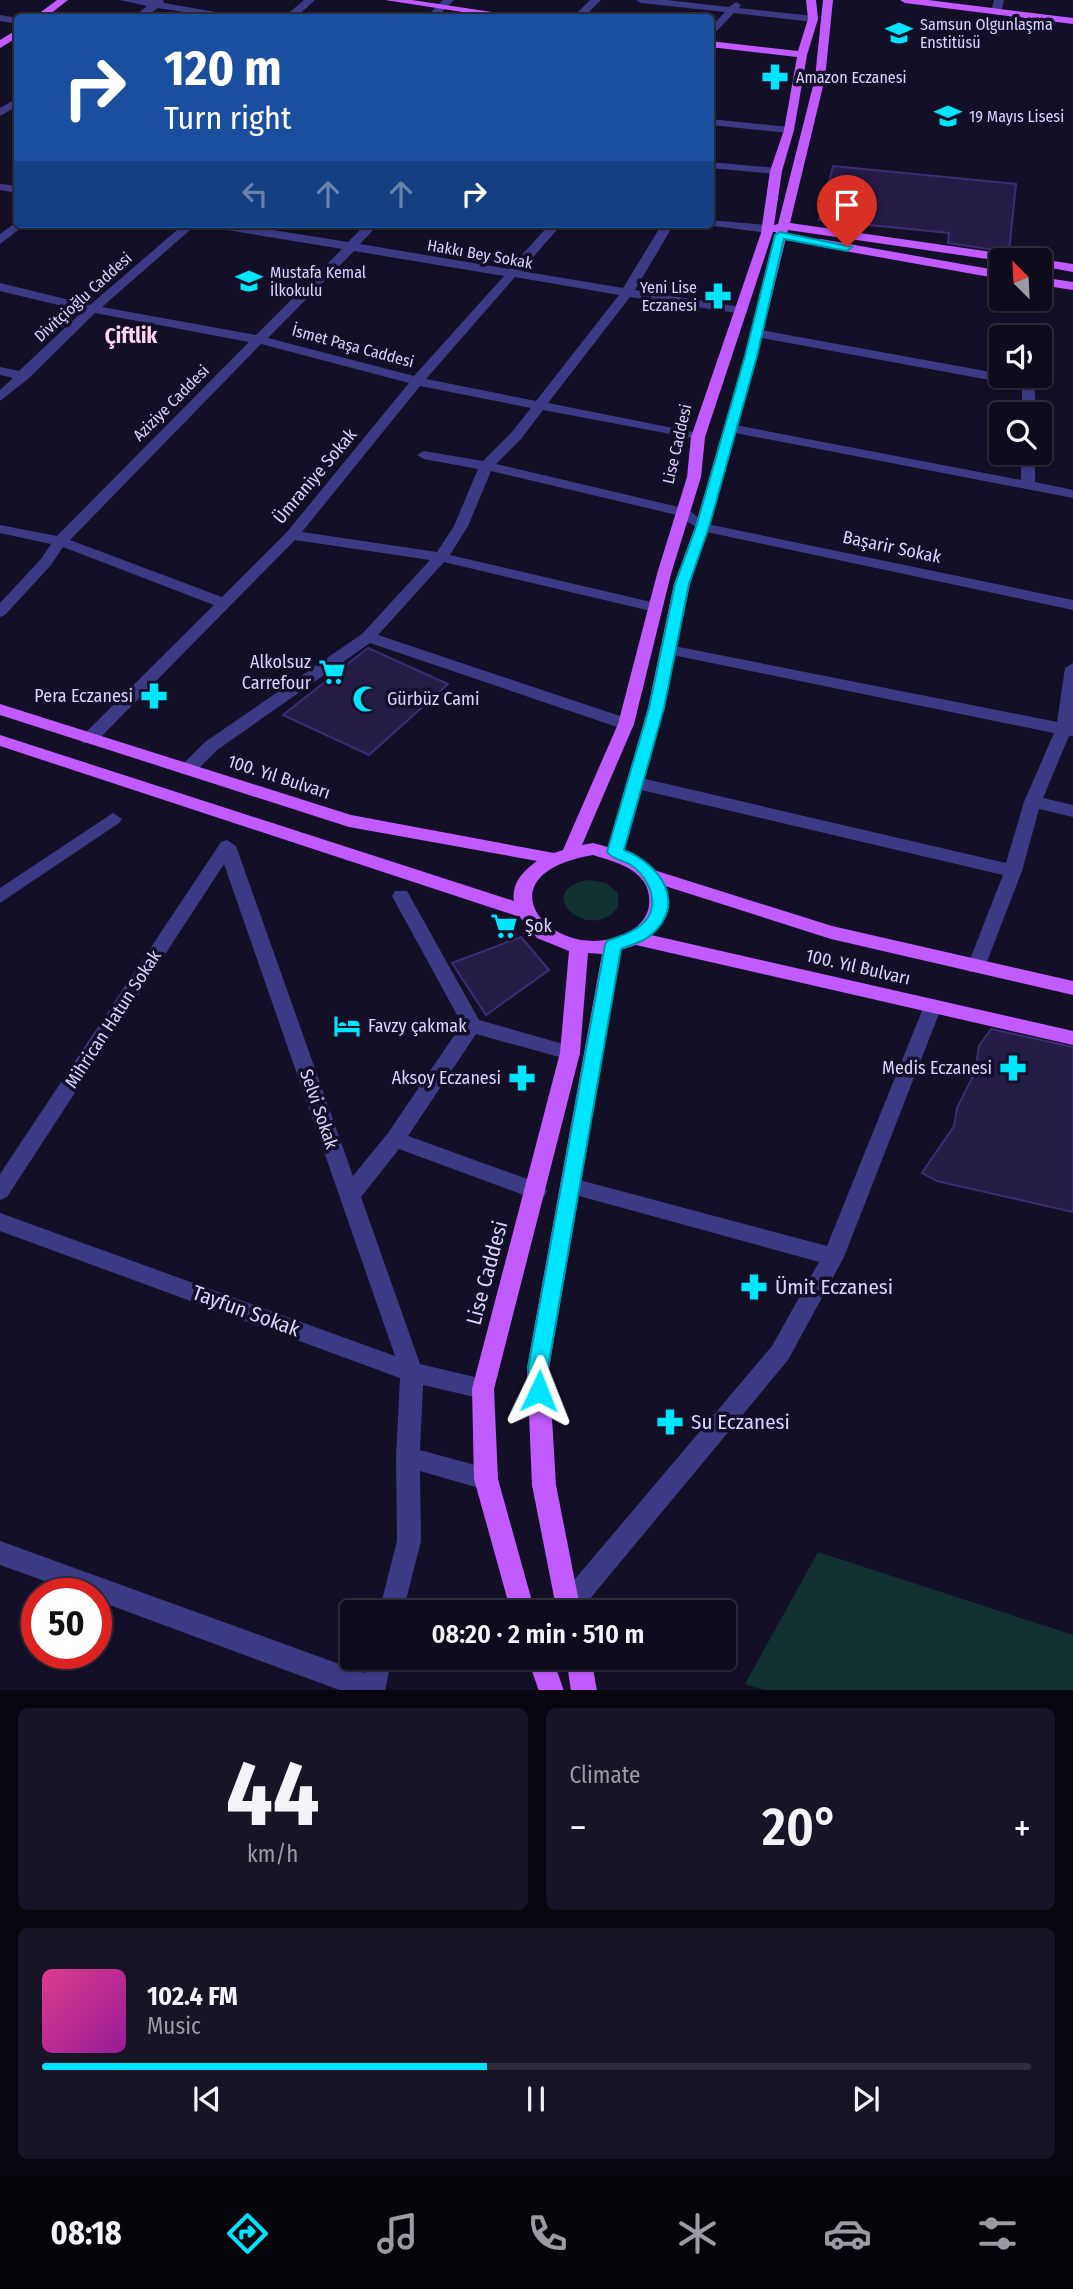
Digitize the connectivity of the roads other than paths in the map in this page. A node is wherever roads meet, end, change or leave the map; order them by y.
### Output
1 (63, 0) edge
2 (125, 0) edge
3 (310, 0) edge
4 (390, 0) edge
5 (596, 0) edge
6 (641, 0) edge
7 (740, 0) edge
8 (811, 0) edge
9 (828, 0) edge
10 (905, 0) edge
11 (999, 0) edge
12 (160, 2) edge
13 (445, 3) edge
14 (731, 11) junction
15 (996, 12) junction
16 (44, 14) edge
17 (143, 14) edge
18 (224, 14) edge
19 (293, 14) edge
20 (505, 14) edge
21 (581, 14) edge
22 (813, 19) junction
23 (1073, 21) edge
24 (714, 30) edge
25 (714, 44) edge
26 (802, 55) junction
27 (714, 122) edge
28 (789, 130) junction
29 (714, 165) edge
30 (776, 172) junction
31 (714, 223) edge
32 (15, 228) edge
33 (186, 228) edge
34 (238, 228) edge
35 (369, 228) edge
36 (552, 228) edge
37 (666, 228) edge
38 (777, 230) junction
39 (0, 240) edge
40 (350, 247) junction
41 (989, 256) edge
42 (1052, 265) edge
43 (1073, 268) edge
44 (989, 273) edge
45 (509, 275) junction
46 (1052, 283) edge
47 (1073, 286) edge
48 (0, 287) edge
49 (626, 294) junction
50 (92, 309) junction
51 (740, 311) junction
52 (755, 333) junction
53 (260, 340) junction
54 (0, 371) edge
55 (23, 376) junction
56 (417, 381) junction
57 (0, 397) edge
58 (1029, 402) edge
59 (538, 404) junction
60 (730, 428) junction
61 (698, 437) junction
62 (424, 455) dead end
63 (1028, 465) edge
64 (486, 466) junction
65 (1027, 486) junction
66 (1073, 495) edge
67 (682, 512) junction
68 (702, 527) junction
69 (0, 529) edge
70 (292, 535) junction
71 (60, 541) junction
72 (440, 557) junction
73 (225, 603) junction
74 (1073, 605) edge
75 (655, 607) junction
76 (0, 612) edge
77 (368, 637) junction
78 (669, 650) junction
79 (1073, 668) edge
80 (0, 709) edge
81 (626, 724) junction
82 (1069, 730) edge
83 (89, 739) junction
84 (0, 740) edge
85 (187, 770) junction
86 (637, 783) junction
87 (1033, 802) junction
88 (1073, 811) edge
89 (113, 820) dead end
90 (227, 846) joint
91 (572, 851) junction
92 (615, 852) junction
93 (552, 858) junction
94 (1013, 871) junction
95 (653, 876) junction
96 (0, 897) edge
97 (401, 897) dead end
98 (526, 912) junction
99 (634, 938) junction
100 (613, 945) junction
101 (579, 947) junction
102 (976, 967) junction
103 (1073, 988) edge
104 (933, 1006) junction
105 (472, 1026) junction
106 (1073, 1038) edge
107 (570, 1053) junction
108 (394, 1139) junction
109 (572, 1186) junction
110 (0, 1191) edge
111 (537, 1191) junction
112 (350, 1196) junction
113 (0, 1222) edge
114 (833, 1258) junction
115 (412, 1372) junction
116 (483, 1389) junction
117 (408, 1457) junction
118 (486, 1479) junction
119 (0, 1553) edge
120 (394, 1600) edge
121 (520, 1600) edge
122 (567, 1600) edge
123 (576, 1600) edge
124 (377, 1670) edge
125 (544, 1670) edge
126 (580, 1670) edge
127 (372, 1690) edge
128 (552, 1690) edge
129 (584, 1690) edge

1 - 16 main road
2 - 12 street
3 - 19 street
4 - 13 main road
5 - 21 street
6 - 14 street
7 - 14 street
8 - 22 main road, Lise Caddesi
9 - 38 main road, Lise Caddesi
10 - 15 main road
11 - 15 street
12 - 17 street
12 - 18 street
13 - 20 main road
14 - 22 street
14 - 24 street
15 - 23 main road
22 - 26 main road, Lise Caddesi
25 - 26 main road
26 - 28 main road, Lise Caddesi
27 - 28 street
28 - 30 main road, Lise Caddesi
29 - 30 street
30 - 38 main road, Lise Caddesi
31 - 38 street
32 - 39 street
33 - 50 street, Divitçioğlu Caddesi
34 - 40 street, Hakkı Bey Sokak
35 - 40 street, Aziziye Caddesi
36 - 45 street, Ümraniye Sokak
37 - 49 street
38 - 41 main road
38 - 44 main road
38 - 51 main road, Lise Caddesi
38 - 52 main road, Lise Caddesi
40 - 45 street, Hakkı Bey Sokak
40 - 53 street, Aziziye Caddesi
42 - 43 main road
45 - 49 street, Hakkı Bey Sokak
45 - 56 street, Ümraniye Sokak
46 - 47 main road
48 - 50 street, İsmet Paşa Caddesi
49 - 51 street, Hakkı Bey Sokak
49 - 59 street
50 - 53 street, İsmet Paşa Caddesi
50 - 55 street, Divitçioğlu Caddesi
51 - 61 main road, Lise Caddesi
52 - 58 street
52 - 60 main road, Lise Caddesi
53 - 56 street, İsmet Paşa Caddesi
53 - 71 street, Aziziye Caddesi
54 - 55 street
55 - 57 street, Divitçioğlu Caddesi
56 - 59 street, İsmet Paşa Caddesi
56 - 70 street, Ümraniye Sokak
59 - 61 street, İsmet Paşa Caddesi
59 - 64 street
60 - 65 street
60 - 68 main road, Lise Caddesi
61 - 67 main road, Lise Caddesi
62 - 64 street
63 - 65 street
64 - 67 street
64 - 72 street
65 - 66 street
67 - 68 street
67 - 75 main road, Lise Caddesi
68 - 74 street, Başarir Sokak
68 - 78 main road, Lise Caddesi
69 - 71 street
70 - 72 street
70 - 73 street, Ümraniye Sokak
71 - 73 street
71 - 76 street, Aziziye Caddesi
72 - 75 street
72 - 77 street
73 - 83 street, Ümraniye Sokak
75 - 81 main road, Lise Caddesi
77 - 81 street
77 - 85 street
78 - 82 street
78 - 86 main road, Lise Caddesi
79 - 82 street
80 - 83 main road, 100. Yıl Bulvarı
81 - 91 main road, Lise Caddesi
82 - 87 street
83 - 85 main road, 100. Yıl Bulvarı
84 - 98 main road
85 - 93 main road, 100. Yıl Bulvarı
86 - 92 main road, Lise Caddesi
86 - 94 street
87 - 88 street
87 - 94 street
89 - 96 street
90 - 110 street, Mihrican Hatun Sokak
90 - 112 street, Selvi Sokak
91 - 92 main road
91 - 93 main road
92 - 95 main road
93 - 98 main road
94 - 102 street
95 - 99 main road
95 - 102 main road, 100. Yıl Bulvarı
97 - 105 street
98 - 101 main road
99 - 100 main road
99 - 104 main road, 100. Yıl Bulvarı
100 - 101 main road
100 - 109 main road
101 - 107 main road, Lise Caddesi
102 - 103 main road, 100. Yıl Bulvarı
104 - 106 main road, 100. Yıl Bulvarı
104 - 114 street
105 - 107 street
105 - 108 street
107 - 111 main road, Lise Caddesi
108 - 111 street
108 - 112 street
109 - 114 street
109 - 122 main road
111 - 116 main road, Lise Caddesi
112 - 115 street, Selvi Sokak
113 - 115 street, Tayfun Sokak
114 - 123 street
115 - 116 street, Tayfun Sokak
115 - 117 street
116 - 118 main road, Lise Caddesi
117 - 118 street
117 - 120 street
118 - 121 main road, Lise Caddesi
119 - 127 street
124 - 127 street
125 - 128 main road
126 - 129 main road

